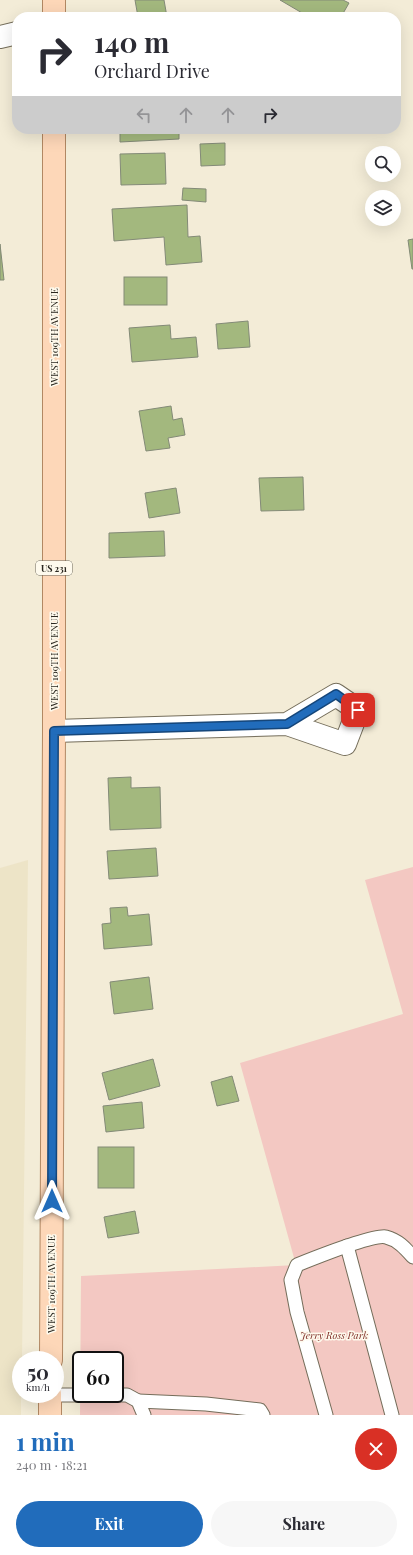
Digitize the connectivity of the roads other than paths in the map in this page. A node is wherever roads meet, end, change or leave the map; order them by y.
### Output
1 (54, 0) edge
2 (54, 12) edge
3 (12, 34) edge
4 (0, 37) edge
5 (54, 134) edge
6 (287, 724) dead end
7 (54, 731) junction
8 (347, 1246) junction
9 (413, 1256) edge
10 (51, 1351) edge
11 (64, 1400) edge
12 (138, 1401) junction
13 (206, 1410) edge
14 (144, 1415) edge
15 (263, 1415) edge
16 (326, 1415) edge
17 (392, 1415) edge

1 - 2 main road
3 - 4 street
5 - 7 main road, WEST 109TH AVENUE / US 231
6 - 7 street
7 - 10 main road, WEST 109TH AVENUE / US 231
8 - 9 lane
8 - 16 lane
8 - 17 lane
11 - 12 lane
12 - 13 lane
12 - 14 lane
13 - 15 lane

